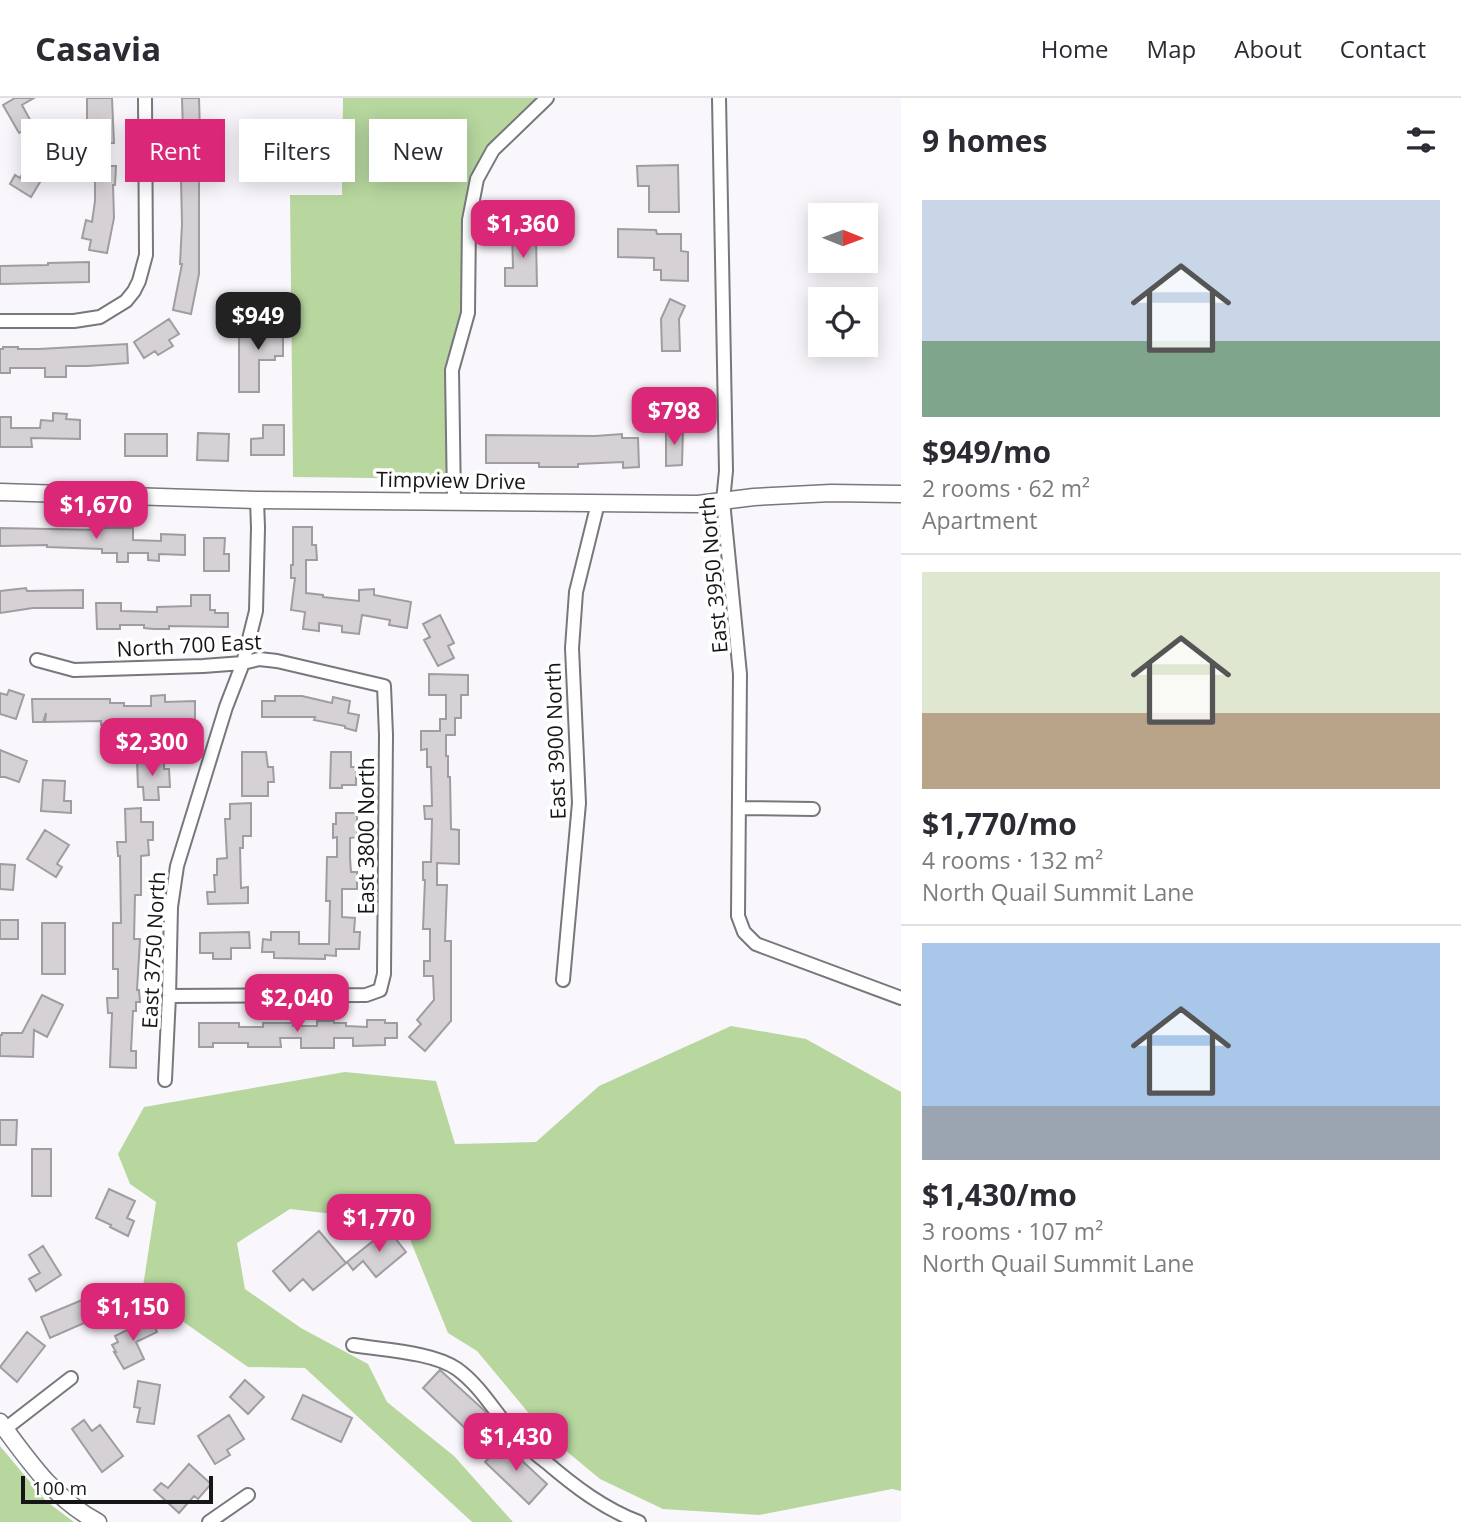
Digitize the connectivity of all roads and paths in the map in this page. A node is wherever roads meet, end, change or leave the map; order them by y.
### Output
1 (145, 98) edge
2 (547, 98) edge
3 (719, 98) edge
4 (0, 321) edge
5 (0, 492) edge
6 (901, 494) edge
7 (257, 500) junction
8 (454, 501) junction
9 (723, 501) junction
10 (598, 503) junction
11 (37, 660) dead end
12 (243, 663) junction
13 (384, 686) joint
14 (740, 808) junction
15 (813, 809) dead end
16 (563, 980) dead end
17 (169, 996) junction
18 (901, 998) edge
19 (165, 1080) dead end
20 (353, 1345) dead end
21 (72, 1378) dead end
22 (2, 1425) edge
23 (248, 1495) dead end
24 (98, 1522) edge
25 (209, 1522) edge
26 (639, 1522) edge

1 - 4 street
2 - 8 street
3 - 9 street, East 3950 North
5 - 7 street, Timpview Drive
6 - 9 street, Timpview Drive
7 - 8 street, Timpview Drive
7 - 12 street, East 3750 North
8 - 10 street, Timpview Drive
9 - 10 street, Timpview Drive
9 - 14 street, East 3950 North
10 - 16 street, East 3900 North
11 - 12 street, North 700 East
12 - 13 street, North 700 East
12 - 17 street, East 3750 North
13 - 17 street, East 3800 North
14 - 15 street
14 - 18 street, East 3950 North
17 - 19 street, East 3750 North
20 - 26 street
21 - 22 street
22 - 24 street
23 - 25 street

